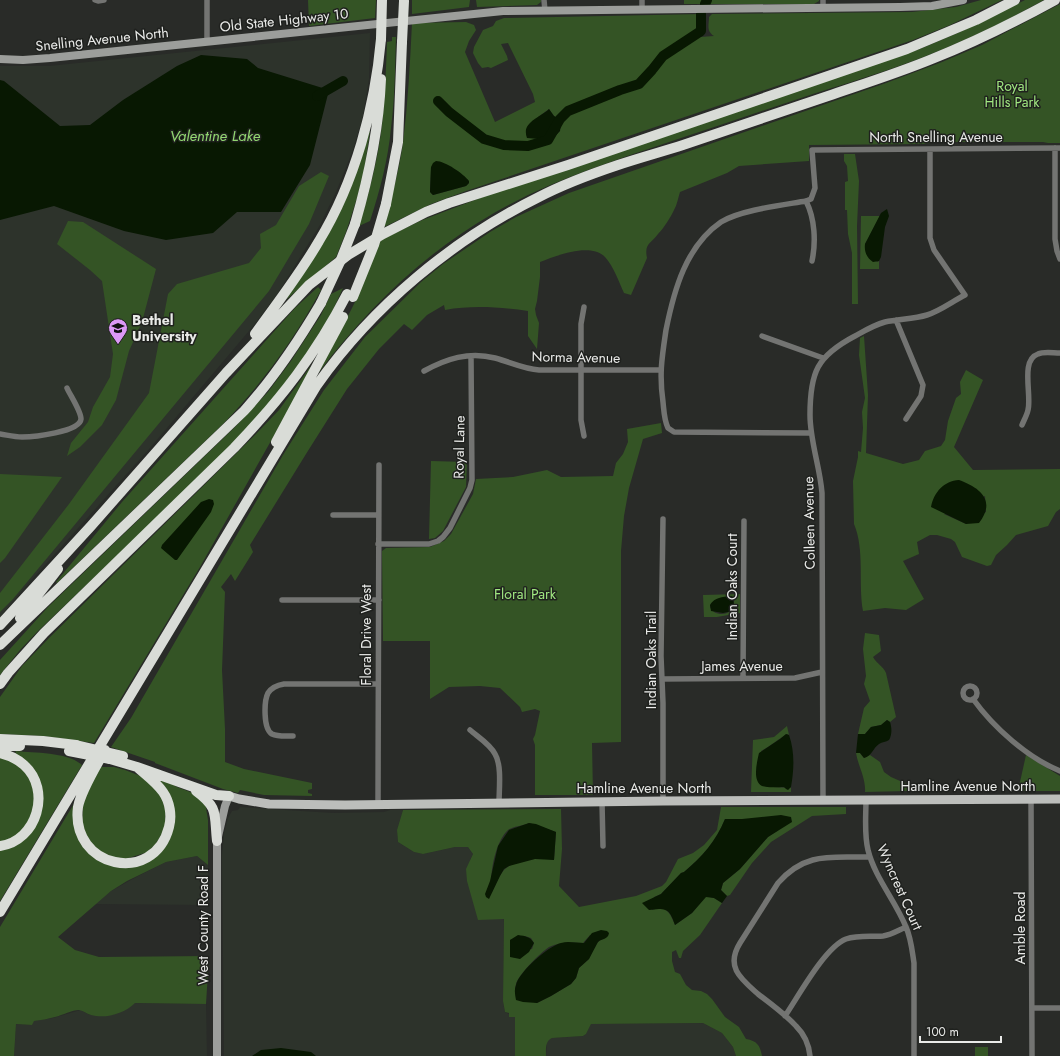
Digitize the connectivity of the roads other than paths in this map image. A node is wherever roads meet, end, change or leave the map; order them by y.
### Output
1 (95, 0) edge
2 (104, 0) edge
3 (207, 0) edge
4 (382, 0) edge
5 (544, 0) edge
6 (642, 0) edge
7 (963, 0) edge
8 (1015, 0) edge
9 (1055, 0) edge
10 (404, 1) edge
11 (823, 4) edge
12 (642, 10) junction
13 (545, 11) junction
14 (207, 41) junction
15 (380, 42) junction
16 (0, 59) edge
17 (930, 148) junction
18 (1058, 148) edge
19 (806, 201) junction
20 (1060, 259) edge
21 (812, 261) dead end
22 (350, 296) junction
23 (584, 307) dead end
24 (896, 320) junction
25 (762, 336) dead end
26 (1060, 353) edge
27 (471, 356) junction
28 (823, 358) junction
29 (582, 370) junction
30 (660, 370) junction
31 (424, 371) dead end
32 (226, 373) junction
33 (67, 388) dead end
34 (906, 419) dead end
35 (1022, 425) dead end
36 (812, 433) junction
37 (0, 434) edge
38 (584, 436) dead end
39 (379, 465) dead end
40 (333, 515) dead end
41 (378, 515) junction
42 (663, 519) dead end
43 (744, 521) dead end
44 (91, 526) junction
45 (378, 544) junction
46 (216, 555) junction
47 (282, 600) dead end
48 (379, 600) junction
49 (0, 625) edge
50 (0, 645) edge
51 (151, 661) junction
52 (822, 672) junction
53 (743, 678) junction
54 (662, 679) junction
55 (0, 684) edge
56 (378, 684) junction
57 (973, 699) dead end
58 (470, 730) dead end
59 (294, 736) dead end
60 (0, 739) edge
61 (0, 746) edge
62 (73, 748) junction
63 (0, 753) edge
64 (137, 767) junction
65 (1060, 771) edge
66 (189, 786) junction
67 (229, 796) junction
68 (1031, 799) junction
69 (1060, 799) edge
70 (866, 800) junction
71 (823, 801) junction
72 (602, 802) junction
73 (663, 802) junction
74 (499, 803) junction
75 (378, 804) junction
76 (217, 841) junction
77 (0, 846) edge
78 (603, 846) dead end
79 (870, 857) junction
80 (0, 912) edge
81 (906, 927) junction
82 (1032, 1008) junction
83 (1060, 1008) edge
84 (786, 1016) junction
85 (217, 1056) edge
86 (810, 1056) edge
87 (914, 1056) edge
88 (1032, 1056) edge

1 - 2 street
3 - 14 street
4 - 15 highway, bridge
5 - 13 street
6 - 12 street
7 - 11 street, Old State Highway 10
8 - 32 highway
9 - 46 highway
10 - 22 highway, bridge
11 - 12 street, Old State Highway 10
12 - 13 street, Old State Highway 10
13 - 14 street, Old State Highway 10
14 - 16 street, Snelling Avenue North
15 - 32 highway
15 - 50 highway, bridge
17 - 18 street, North Snelling Avenue
17 - 19 street, North Snelling Avenue
17 - 24 street, Colleen Avenue
18 - 20 street
19 - 21 street
19 - 30 street
22 - 46 highway
22 - 55 highway
23 - 29 street
24 - 28 street, Colleen Avenue
24 - 34 street
25 - 28 street
26 - 35 street
27 - 29 street, Norma Avenue
27 - 31 street, Norma Avenue
27 - 45 street, Royal Lane
28 - 36 street, Colleen Avenue
29 - 30 street, Norma Avenue
29 - 38 street
30 - 36 street
32 - 44 highway
33 - 37 street
36 - 52 street, Colleen Avenue
39 - 41 street, Floral Drive West
40 - 41 street
41 - 45 street, Floral Drive West
42 - 54 street, Indian Oaks Trail
43 - 53 street, Indian Oaks Court
44 - 49 highway
44 - 50 highway
45 - 48 street, Floral Drive West
46 - 51 highway
47 - 48 street
48 - 56 street, Floral Drive West
51 - 64 highway
51 - 80 highway
52 - 53 street, James Avenue
52 - 71 street, Colleen Avenue
53 - 54 street, James Avenue
54 - 73 street, Indian Oaks Trail
56 - 59 street
56 - 75 street, Floral Drive West
57 - 65 street
58 - 74 street
60 - 62 highway, Hamline Avenue North
61 - 62 highway, Hamline Avenue North
62 - 64 highway, Hamline Avenue North, bridge
62 - 67 highway, Hamline Avenue North, bridge
63 - 77 highway
64 - 66 highway, Hamline Avenue North
66 - 67 highway, Hamline Avenue North
66 - 76 highway
67 - 75 main road, Hamline Avenue North
67 - 76 street, West County Road F
68 - 69 main road, Hamline Avenue North
68 - 70 main road, Hamline Avenue North
68 - 82 street, Amble Road
70 - 71 main road, Hamline Avenue North
70 - 79 street, Wyncrest Court
71 - 73 main road, Hamline Avenue North
72 - 73 main road, Hamline Avenue North
72 - 74 main road, Hamline Avenue North
72 - 78 street
74 - 75 main road, Hamline Avenue North
76 - 85 street, West County Road F
79 - 81 street, Wyncrest Court
79 - 84 street
81 - 84 street
81 - 87 street, Wyncrest Court
82 - 83 street
82 - 88 street, Amble Road
84 - 86 street

